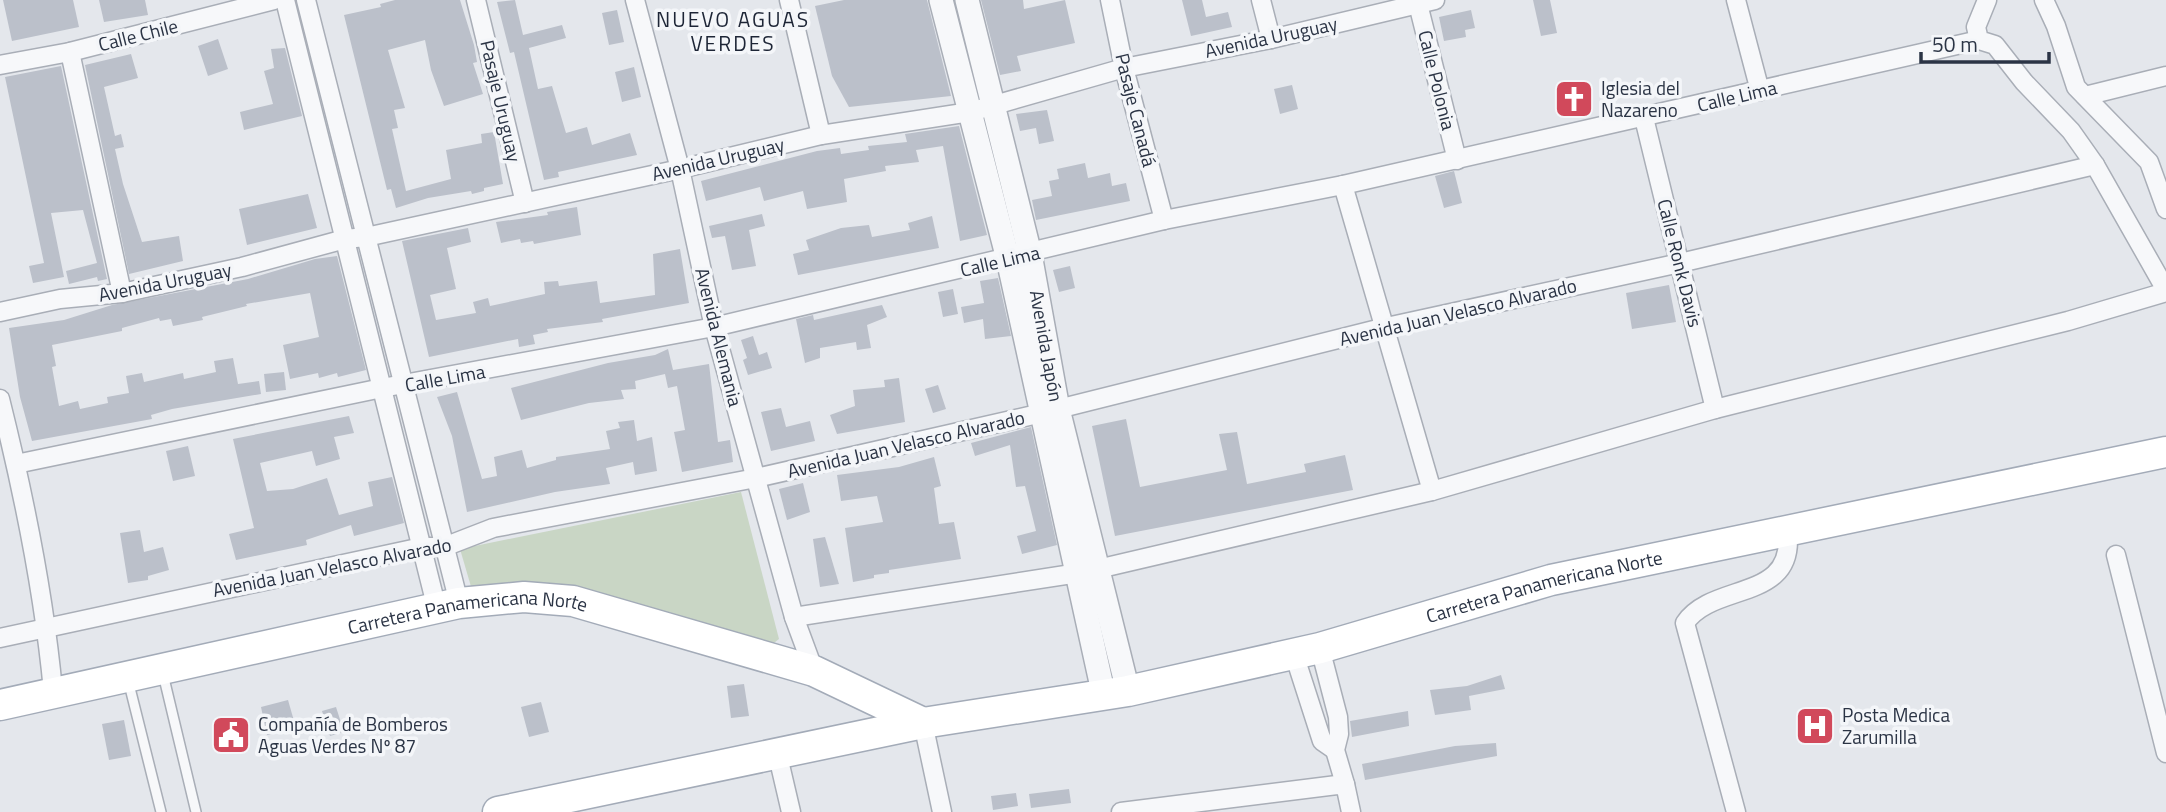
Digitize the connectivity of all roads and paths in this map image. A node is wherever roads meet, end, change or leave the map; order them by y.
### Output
1 (274, 0) edge
2 (285, 0) edge
3 (306, 0) edge
4 (476, 0) edge
5 (635, 0) edge
6 (789, 0) edge
7 (941, 0) edge
8 (967, 0) edge
9 (1110, 0) edge
10 (1261, 0) edge
11 (1736, 0) edge
12 (1987, 0) edge
13 (2044, 0) edge
14 (1424, 1) edge
15 (1271, 39) junction
16 (1979, 40) junction
17 (70, 52) junction
18 (0, 65) edge
19 (1124, 68) junction
20 (2166, 76) edge
21 (1760, 91) junction
22 (2085, 96) junction
23 (994, 106) junction
24 (970, 112) junction
25 (1644, 118) junction
26 (821, 135) junction
27 (1457, 160) junction
28 (2095, 165) junction
29 (680, 169) junction
30 (1343, 185) junction
31 (525, 202) junction
32 (2166, 209) edge
33 (1164, 220) junction
34 (366, 237) junction
35 (345, 239) junction
36 (1019, 257) junction
37 (1680, 263) junction
38 (2166, 291) edge
39 (122, 293) junction
40 (0, 312) edge
41 (714, 327) junction
42 (1382, 328) junction
43 (404, 385) junction
44 (382, 388) junction
45 (0, 399) edge
46 (1715, 409) junction
47 (1050, 411) junction
48 (2166, 452) edge
49 (16, 464) junction
50 (756, 478) junction
51 (1432, 491) junction
52 (1787, 529) junction
53 (422, 547) junction
54 (444, 547) junction
55 (2116, 555) dead end
56 (1088, 571) junction
57 (448, 606) junction
58 (793, 617) junction
59 (47, 626) junction
60 (0, 638) edge
61 (1307, 651) junction
62 (162, 670) junction
63 (814, 671) junction
64 (127, 678) junction
65 (54, 691) junction
66 (1116, 693) junction
67 (0, 705) edge
68 (923, 723) junction
69 (1335, 750) junction
70 (778, 752) junction
71 (2166, 752) edge
72 (1345, 785) junction
73 (509, 811) edge
74 (161, 812) edge
75 (196, 812) edge
76 (791, 812) edge
77 (942, 812) edge
78 (1121, 812) edge
79 (1351, 812) edge
80 (1736, 812) edge

1 - 17 street, Calle Chile
2 - 35 street
3 - 34 street
4 - 31 street, Pasaje Uruguay
5 - 29 street, Avenida Alemania
6 - 26 street
7 - 24 street
8 - 23 street
9 - 19 street, Pasaje Canadá
10 - 15 street
11 - 21 street
12 - 16 street
13 - 22 street
14 - 15 street, Avenida Uruguay
14 - 27 street, Calle Polonia
15 - 19 street, Avenida Uruguay
16 - 21 street, Calle Lima
16 - 28 street
17 - 18 street, Calle Chile
17 - 39 street
19 - 23 street, Avenida Uruguay
19 - 33 street, Pasaje Canadá
20 - 22 street
21 - 25 street, Calle Lima
22 - 32 street
23 - 24 street, Avenida Uruguay
23 - 36 street
24 - 26 street, Avenida Uruguay
24 - 36 street
25 - 27 street, Calle Lima
25 - 37 street, Calle Ronk Davis
26 - 29 street, Avenida Uruguay
27 - 30 street, Calle Lima
28 - 37 street, Avenida Juan Velasco Alvarado
28 - 38 street
29 - 31 street, Avenida Uruguay
29 - 41 street, Avenida Alemania
30 - 33 street, Calle Lima
30 - 42 street
31 - 34 street, Avenida Uruguay
33 - 36 street, Calle Lima
34 - 35 street, Avenida Uruguay
34 - 43 street
35 - 39 street, Avenida Uruguay
35 - 44 street
36 - 41 street, Calle Lima
36 - 47 street
37 - 42 street, Avenida Juan Velasco Alvarado
37 - 46 street, Calle Ronk Davis
38 - 46 street
39 - 40 street, Avenida Uruguay
41 - 43 street, Calle Lima
41 - 50 street, Avenida Alemania
42 - 47 street, Avenida Juan Velasco Alvarado
42 - 51 street
43 - 44 street, Calle Lima
43 - 54 street
44 - 49 street, Calle Lima
44 - 53 street
45 - 49 street
46 - 51 street
47 - 50 street, Avenida Juan Velasco Alvarado
47 - 56 street
48 - 52 main road, Carretera Panamericana Norte
49 - 59 street
50 - 54 street, Avenida Juan Velasco Alvarado
50 - 58 street, Avenida Alemania
51 - 56 street
52 - 61 main road, Carretera Panamericana Norte
52 - 80 street
53 - 54 street, Avenida Juan Velasco Alvarado
53 - 57 street
53 - 59 street, Avenida Juan Velasco Alvarado
54 - 57 street
55 - 71 street
56 - 58 street
56 - 66 street
57 - 62 main road, Carretera Panamericana Norte
57 - 63 main road, Carretera Panamericana Norte
58 - 63 street, Avenida Alemania
59 - 60 street, Avenida Juan Velasco Alvarado
59 - 65 street
61 - 66 main road, Carretera Panamericana Norte
61 - 69 street
61 - 69 street
62 - 64 main road, Carretera Panamericana Norte
62 - 75 lane
63 - 68 main road, Carretera Panamericana Norte
64 - 65 main road, Carretera Panamericana Norte
64 - 74 lane
65 - 67 main road, Carretera Panamericana Norte
66 - 68 main road, Carretera Panamericana Norte
68 - 70 main road, Carretera Panamericana Norte
68 - 77 street
69 - 72 street
70 - 73 main road, Carretera Panamericana Norte
70 - 76 street
72 - 78 street
72 - 79 street

